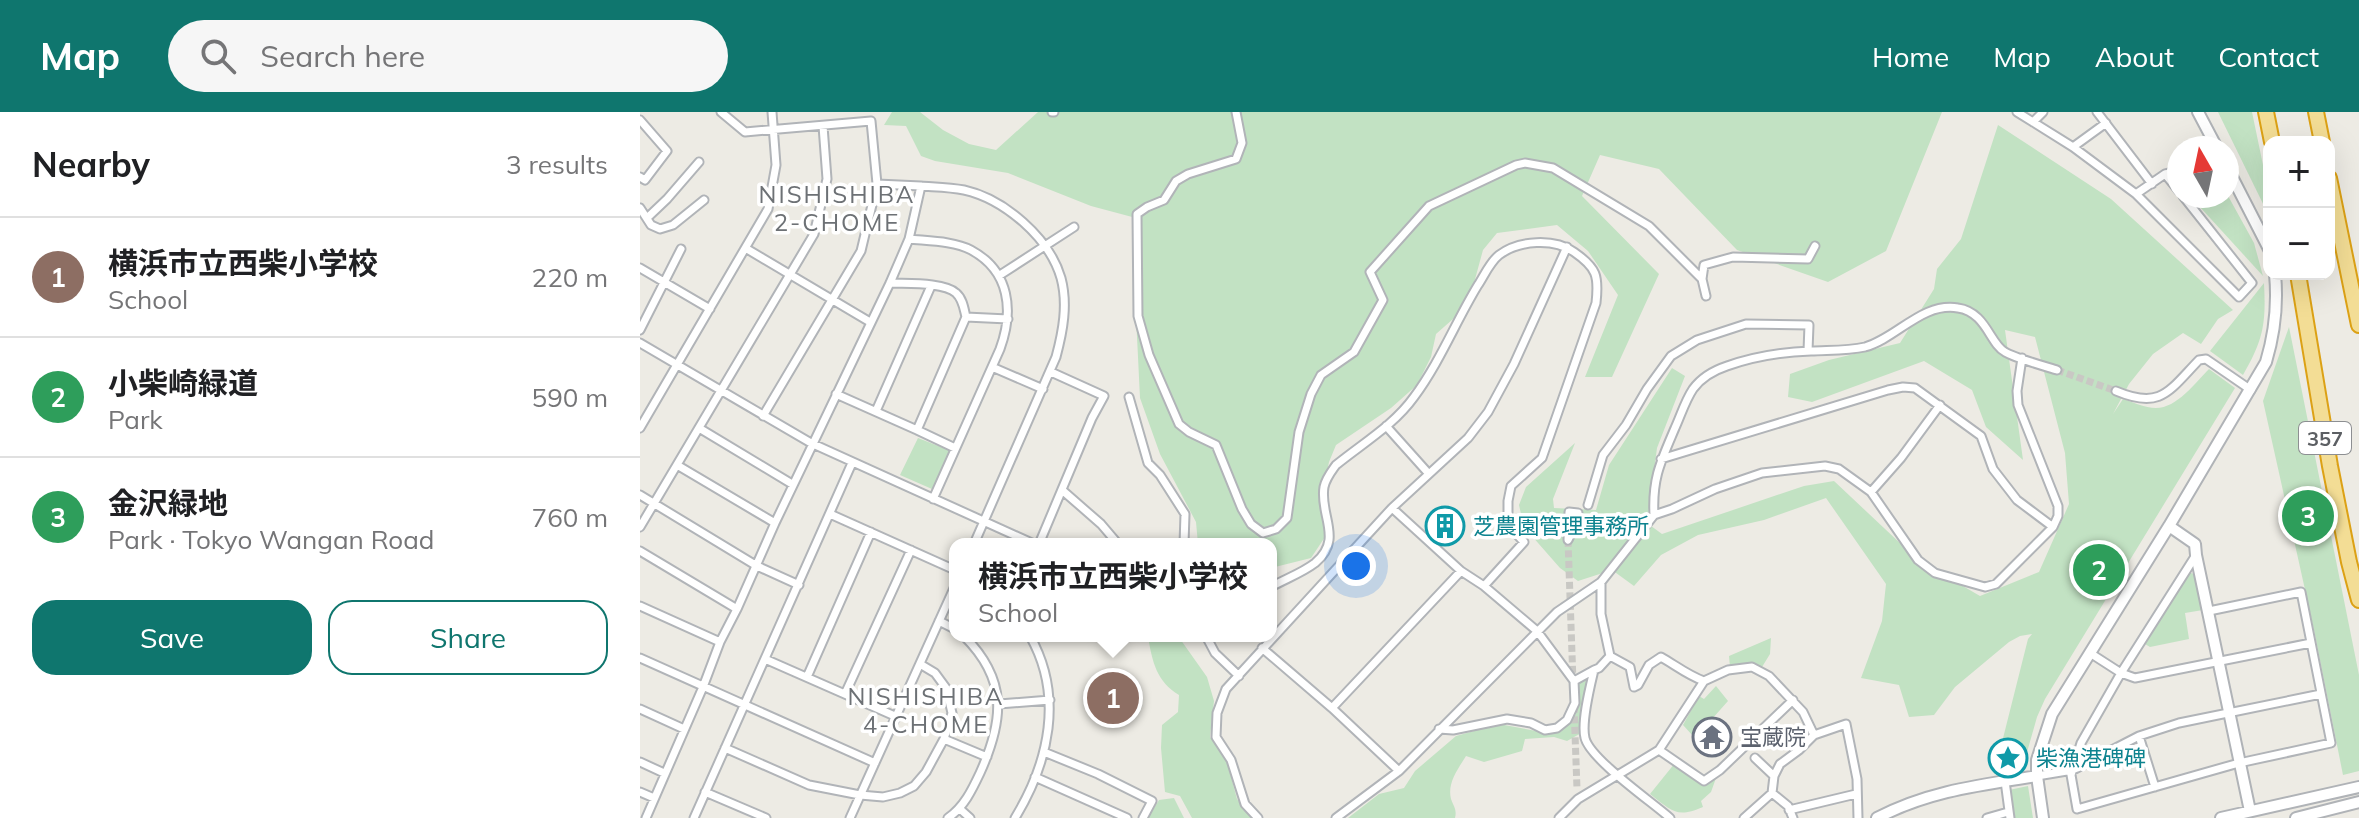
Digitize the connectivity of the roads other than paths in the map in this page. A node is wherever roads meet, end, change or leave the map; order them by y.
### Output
1 (721, 112) edge
2 (772, 112) edge
3 (1236, 112) edge
4 (2017, 112) edge
5 (2043, 112) edge
6 (2097, 112) edge
7 (2198, 112) edge
8 (2266, 112) edge
9 (2316, 112) edge
10 (640, 120) edge
11 (2033, 122) junction
12 (2106, 123) junction
13 (823, 126) junction
14 (773, 129) junction
15 (2211, 136) edge
16 (2271, 136) edge
17 (2321, 136) edge
18 (2073, 147) junction
19 (699, 162) dead end
20 (2165, 174) joint
21 (2167, 176) edge
22 (640, 177) edge
23 (877, 184) junction
24 (2152, 184) junction
25 (921, 186) junction
26 (2239, 190) edge
27 (2136, 194) junction
28 (704, 200) dead end
29 (2335, 207) edge
30 (640, 208) edge
31 (2192, 208) edge
32 (647, 218) junction
33 (1074, 227) dead end
34 (2263, 237) edge
35 (909, 239) junction
36 (1044, 246) junction
37 (1815, 246) dead end
38 (1567, 247) junction
39 (681, 249) dead end
40 (747, 249) junction
41 (640, 268) edge
42 (790, 274) junction
43 (1000, 275) junction
44 (1702, 279) junction
45 (2276, 280) edge
46 (2299, 280) edge
47 (663, 281) junction
48 (890, 283) junction
49 (931, 286) junction
50 (1706, 296) dead end
51 (832, 300) junction
52 (710, 309) junction
53 (966, 317) junction
54 (1008, 319) junction
55 (870, 322) junction
56 (2359, 325) edge
57 (640, 330) edge
58 (640, 343) edge
59 (1808, 351) junction
60 (2022, 358) junction
61 (676, 365) junction
62 (992, 367) junction
63 (2057, 370) tunnel mouth
64 (1051, 372) junction
65 (1043, 389) junction
66 (2251, 390) junction
67 (721, 391) junction
68 (2116, 391) tunnel mouth
69 (836, 394) junction
70 (1129, 397) dead end
71 (1940, 405) junction
72 (876, 411) junction
73 (763, 416) junction
74 (1386, 426) junction
75 (640, 428) edge
76 (699, 428) junction
77 (917, 430) junction
78 (811, 443) junction
79 (955, 448) junction
80 (1661, 459) junction
81 (852, 463) junction
82 (677, 465) junction
83 (1429, 474) junction
84 (792, 484) junction
85 (1062, 490) junction
86 (1871, 492) junction
87 (640, 495) edge
88 (933, 499) junction
89 (654, 504) junction
90 (1588, 505) dead end
91 (1392, 508) junction
92 (830, 514) junction
93 (1654, 515) junction
94 (984, 520) junction
95 (775, 523) junction
96 (2169, 526) junction
97 (640, 527) edge
98 (2053, 527) junction
99 (871, 532) junction
100 (976, 538) edge
101 (1024, 538) edge
102 (1040, 538) edge
103 (1113, 538) edge
104 (1184, 538) edge
105 (911, 550) junction
106 (640, 551) edge
107 (2196, 555) junction
108 (757, 566) junction
109 (949, 567) edge
110 (1461, 571) junction
111 (1601, 582) junction
112 (1277, 584) edge
113 (799, 585) junction
114 (1484, 586) junction
115 (949, 599) edge
116 (2359, 600) edge
117 (640, 606) edge
118 (737, 609) junction
119 (2209, 611) junction
120 (939, 621) junction
121 (949, 626) edge
122 (1537, 631) junction
123 (1277, 632) edge
124 (720, 642) junction
125 (969, 642) edge
126 (1033, 642) edge
127 (1209, 642) edge
128 (1268, 642) edge
129 (2311, 643) junction
130 (1262, 648) junction
131 (2090, 653) junction
132 (1610, 656) junction
133 (640, 658) edge
134 (765, 659) junction
135 (2218, 662) junction
136 (920, 664) junction
137 (1594, 670) junction
138 (2121, 673) junction
139 (1239, 676) junction
140 (807, 677) junction
141 (1574, 681) junction
142 (1704, 681) junction
143 (703, 687) junction
144 (845, 694) junction
145 (2321, 694) junction
146 (1050, 700) junction
147 (1793, 700) junction
148 (999, 704) junction
149 (744, 705) junction
150 (1332, 708) junction
151 (640, 709) edge
152 (2229, 712) junction
153 (897, 717) junction
154 (684, 729) junction
155 (1439, 729) junction
156 (1814, 735) junction
157 (2139, 736) junction
158 (944, 739) junction
159 (725, 748) junction
160 (1659, 750) junction
161 (1044, 752) junction
162 (987, 757) junction
163 (1755, 758) dead end
164 (640, 762) edge
165 (875, 763) junction
166 (2239, 763) junction
167 (2073, 770) junction
168 (1399, 771) junction
169 (664, 773) junction
170 (1616, 776) junction
171 (1774, 776) junction
172 (2037, 776) junction
173 (1035, 777) junction
174 (2005, 781) junction
175 (2155, 787) junction
176 (2359, 787) edge
177 (1577, 789) tunnel mouth
178 (640, 792) edge
179 (705, 792) junction
180 (1772, 793) junction
181 (1856, 794) junction
182 (860, 795) junction
183 (654, 798) junction
184 (1578, 799) junction
185 (2359, 802) edge
186 (960, 809) junction
187 (2250, 811) junction
188 (1791, 814) edge
189 (2009, 815) edge
190 (1748, 817) edge
191 (646, 818) edge
192 (694, 818) edge
193 (766, 818) edge
194 (850, 818) edge
195 (948, 818) edge
196 (970, 818) edge
197 (1015, 818) edge
198 (1127, 818) edge
199 (1143, 818) edge
200 (1258, 818) edge
201 (1336, 818) edge
202 (1559, 818) edge
203 (1670, 818) edge
204 (1858, 818) edge
205 (1877, 818) edge
206 (1987, 818) edge
207 (2043, 818) edge
208 (2221, 818) edge
209 (2296, 818) edge

1 - 14 street
2 - 14 street
3 - 44 street
4 - 11 street
5 - 11 street
6 - 12 street
7 - 15 street
8 - 16 highway
9 - 17 highway
10 - 22 street
11 - 18 street
12 - 18 street
12 - 24 street
13 - 14 street
13 - 23 street
13 - 42 street
14 - 40 street
18 - 27 street
19 - 32 street
20 - 21 street
20 - 24 street
23 - 25 street
23 - 51 street
24 - 27 street
25 - 35 street
25 - 36 street
26 - 34 street
27 - 31 street
28 - 32 street
29 - 56 highway
30 - 32 street
33 - 36 street
35 - 43 street
35 - 48 street
36 - 43 street
36 - 64 street
37 - 44 street
38 - 74 street
38 - 83 street
38 - 114 street
39 - 47 street
40 - 42 street
40 - 52 street
41 - 47 street
42 - 51 street
42 - 67 street
43 - 54 street
44 - 50 street
45 - 66 street
46 - 116 highway, 357
47 - 52 street
47 - 57 street
48 - 49 street
48 - 55 street
49 - 53 street
49 - 72 street
51 - 55 street
51 - 73 street
52 - 61 street
53 - 54 street
53 - 77 street
54 - 62 street
55 - 69 street
58 - 61 street
59 - 60 street
59 - 80 street
59 - 90 street
60 - 63 street
60 - 98 street
61 - 67 street
61 - 75 street
62 - 65 street
62 - 79 street
64 - 65 street
64 - 85 street
65 - 94 street
66 - 68 street
66 - 96 street
67 - 73 street
67 - 76 street
69 - 72 street
69 - 78 street
70 - 104 street
71 - 80 street
71 - 86 street
71 - 98 street
72 - 77 street
73 - 78 street
74 - 83 street
74 - 112 street
76 - 82 street
76 - 84 street
77 - 79 street
78 - 81 street
78 - 84 street
79 - 88 street
80 - 93 street
81 - 88 street
81 - 92 street
82 - 89 street
82 - 95 street
83 - 91 street
84 - 95 street
85 - 102 street
85 - 103 street
86 - 93 street
86 - 98 street
87 - 89 street
88 - 94 street
89 - 97 street
89 - 108 street
91 - 110 street
91 - 123 street
92 - 99 street
92 - 113 street
93 - 111 street
94 - 100 street
94 - 101 street
95 - 108 street
96 - 107 street
96 - 131 street
99 - 105 street
99 - 140 street
105 - 109 street
105 - 144 street
106 - 118 street
107 - 119 street
107 - 138 street
108 - 113 street
108 - 118 street
110 - 114 street
110 - 150 street
111 - 122 street
111 - 132 street
113 - 134 street
114 - 122 street
115 - 120 street
117 - 124 street
118 - 124 street
119 - 129 street
119 - 135 street
120 - 121 street
120 - 136 street
122 - 141 street
122 - 155 street
124 - 143 street
125 - 148 street
126 - 146 street
127 - 139 street
128 - 130 street
129 - 135 street
129 - 145 street
130 - 139 street
130 - 150 street
131 - 138 street
131 - 172 street
132 - 137 street
132 - 142 street
133 - 143 street
134 - 140 street
134 - 149 street
135 - 138 street
135 - 152 street
136 - 153 street
136 - 158 street
137 - 141 street
137 - 170 street
138 - 167 street
139 - 200 street
140 - 144 street
141 - 155 street
142 - 147 street
142 - 160 street
143 - 149 street
143 - 154 street
144 - 153 street
145 - 152 street
145 - 166 street
146 - 148 street
146 - 161 street
147 - 156 street
147 - 160 street
148 - 162 street
149 - 159 street
149 - 165 street
150 - 168 street
151 - 154 street
152 - 157 street
152 - 166 street
153 - 165 street
154 - 169 street
155 - 168 street
156 - 171 street
156 - 181 street
157 - 167 street
157 - 175 street
158 - 162 street
158 - 182 street
159 - 179 street
159 - 182 street
160 - 170 street
161 - 173 street
161 - 199 street
162 - 186 street
163 - 171 street
164 - 169 street
165 - 182 street
166 - 175 street
166 - 187 street
167 - 172 street
167 - 175 street
168 - 201 street
169 - 183 street
170 - 184 street
170 - 203 street
171 - 180 street
172 - 174 street
172 - 207 street
173 - 197 street
173 - 198 street
174 - 189 street
174 - 205 street
176 - 187 street
177 - 184 street
178 - 183 street
179 - 192 street
179 - 193 street
180 - 188 street
180 - 190 street
181 - 188 street
181 - 204 street
182 - 194 street
183 - 191 street
184 - 202 street
185 - 209 street
186 - 195 street
186 - 196 street
187 - 208 street
189 - 206 street

